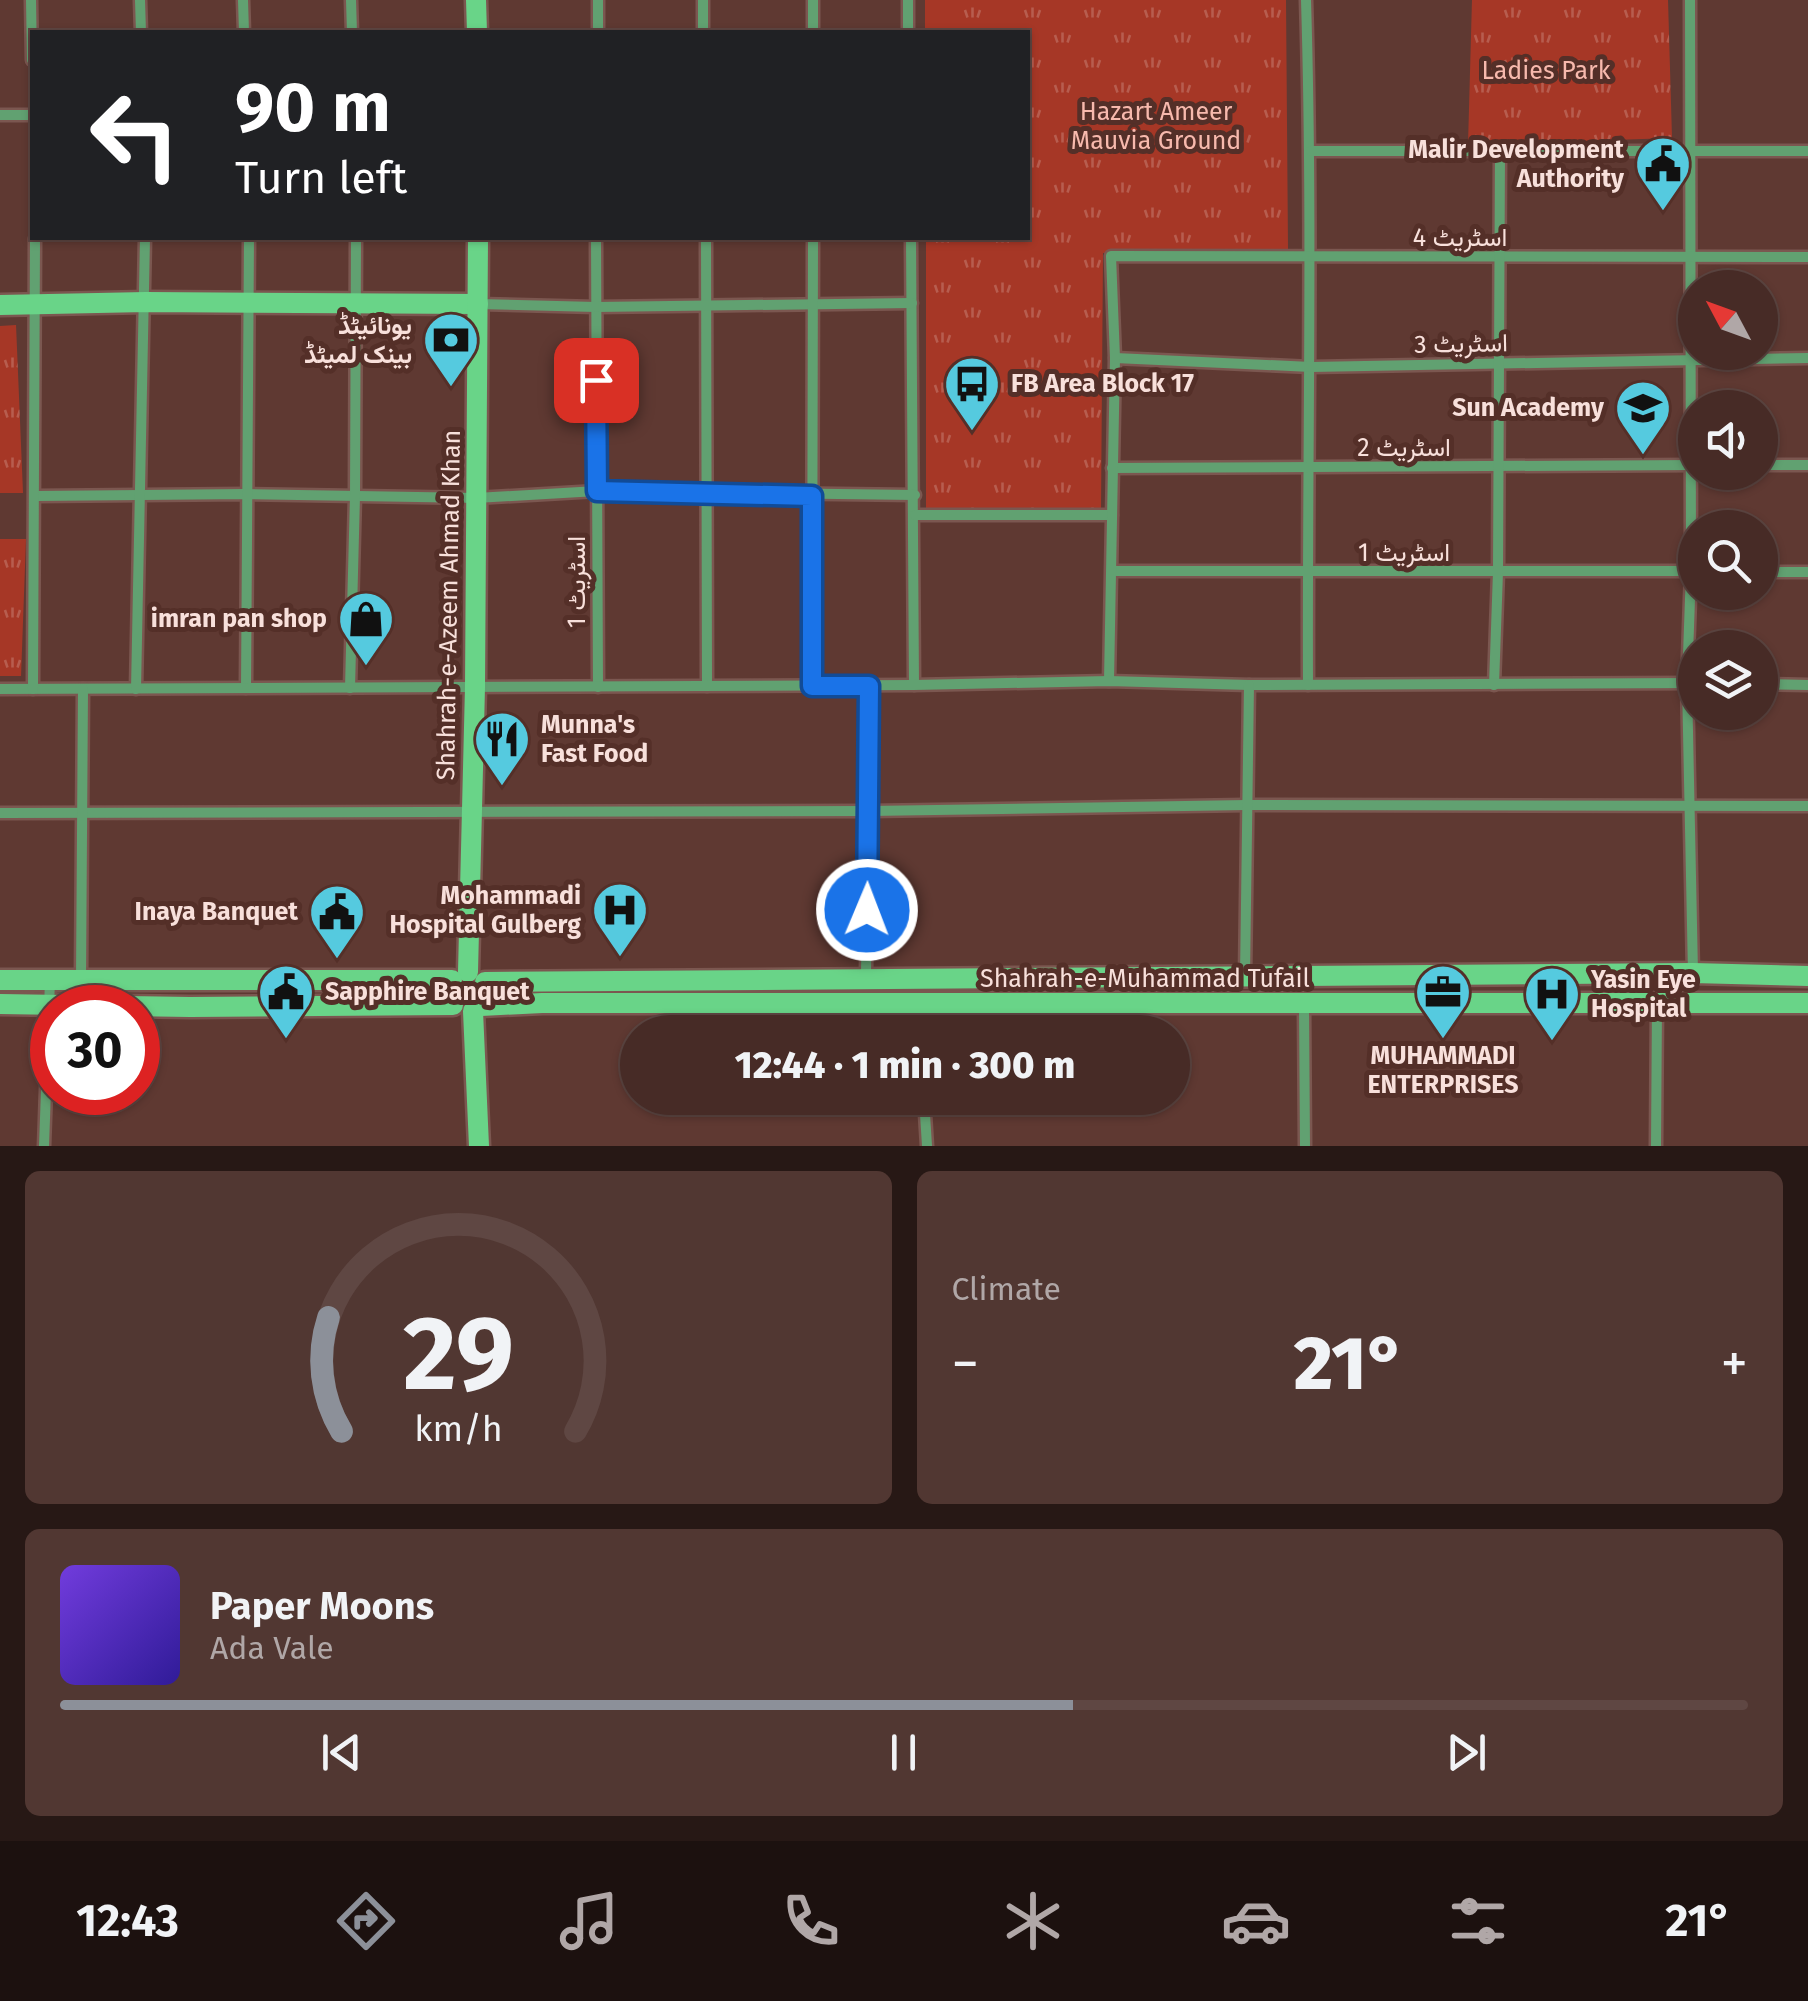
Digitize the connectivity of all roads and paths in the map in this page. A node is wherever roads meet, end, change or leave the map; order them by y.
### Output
1 (31, 0) edge
2 (140, 0) edge
3 (243, 0) edge
4 (351, 0) edge
5 (476, 0) edge
6 (598, 0) edge
7 (703, 0) edge
8 (813, 0) edge
9 (908, 0) edge
10 (1306, 0) edge
11 (1690, 0) edge
12 (32, 30) edge
13 (141, 30) edge
14 (244, 30) edge
15 (352, 30) edge
16 (476, 30) edge
17 (598, 30) edge
18 (704, 30) edge
19 (813, 30) edge
20 (908, 30) edge
21 (30, 114) edge
22 (0, 115) edge
23 (1311, 151) junction
24 (1500, 151) junction
25 (1808, 151) edge
26 (1691, 153) junction
27 (36, 240) edge
28 (145, 240) edge
29 (249, 240) edge
30 (356, 240) edge
31 (478, 240) edge
32 (596, 240) edge
33 (706, 240) edge
34 (813, 240) edge
35 (911, 240) edge
36 (1808, 257) edge
37 (1310, 258) junction
38 (1501, 258) junction
39 (1690, 258) junction
40 (1690, 270) edge
41 (146, 302) junction
42 (36, 303) junction
43 (912, 303) junction
44 (250, 304) junction
45 (358, 304) junction
46 (478, 304) junction
47 (813, 304) junction
48 (0, 305) edge
49 (706, 305) junction
50 (596, 307) junction
51 (1115, 358) junction
52 (1808, 358) edge
53 (1778, 359) edge
54 (1678, 360) edge
55 (1499, 363) junction
56 (1311, 367) junction
57 (1678, 465) edge
58 (1778, 465) edge
59 (1808, 465) edge
60 (1112, 468) junction
61 (1498, 468) junction
62 (1306, 469) junction
63 (597, 491) junction
64 (707, 493) junction
65 (246, 494) junction
66 (915, 495) junction
67 (36, 496) junction
68 (356, 496) junction
69 (812, 496) junction
70 (142, 497) junction
71 (476, 498) junction
72 (915, 515) junction
73 (1112, 516) junction
74 (1678, 571) edge
75 (1113, 572) junction
76 (1498, 572) junction
77 (1778, 572) edge
78 (1808, 572) edge
79 (1308, 573) junction
80 (1109, 681) junction
81 (1678, 683) edge
82 (1778, 684) edge
83 (1250, 685) junction
84 (1308, 685) junction
85 (1494, 685) junction
86 (1808, 685) edge
87 (598, 686) junction
88 (707, 686) junction
89 (812, 686) junction
90 (869, 686) junction
91 (914, 686) junction
92 (475, 687) junction
93 (246, 688) junction
94 (350, 688) junction
95 (0, 689) edge
96 (33, 689) junction
97 (83, 689) junction
98 (136, 689) junction
99 (1691, 730) edge
100 (1690, 804) junction
101 (1246, 805) junction
102 (1808, 806) edge
103 (471, 811) junction
104 (870, 811) junction
105 (81, 812) junction
106 (0, 813) edge
107 (1693, 973) junction
108 (1245, 976) junction
109 (1808, 976) edge
110 (866, 977) junction
111 (468, 978) junction
112 (0, 980) edge
113 (50, 980) junction
114 (81, 980) junction
115 (50, 985) edge
116 (1657, 1002) junction
117 (918, 1003) junction
118 (1808, 1003) edge
119 (0, 1004) edge
120 (30, 1004) edge
121 (1304, 1005) junction
122 (160, 1006) edge
123 (469, 1008) junction
124 (919, 1015) edge
125 (45, 1115) edge
126 (925, 1115) edge
127 (44, 1146) edge
128 (479, 1146) edge
129 (927, 1146) edge
130 (1305, 1146) edge
131 (1656, 1146) edge

1 - 12 street
2 - 13 street
3 - 14 street
4 - 15 street
5 - 16 main road
6 - 17 street
7 - 18 street
8 - 19 street
9 - 20 street
10 - 23 street
11 - 26 street
21 - 22 street
23 - 24 street
23 - 37 street
24 - 26 street
24 - 38 street
25 - 26 street
26 - 39 street
27 - 42 street
28 - 41 street
29 - 44 street
30 - 45 street
31 - 46 main road, Shahrah-e-Azeem Ahmad Khan
32 - 50 street, اسٹریٹ 1
33 - 49 street
34 - 47 street
35 - 43 street
36 - 39 street, اسٹریٹ 4
37 - 38 street, اسٹریٹ 4
37 - 51 street, اسٹریٹ 4
37 - 56 street
38 - 39 street, اسٹریٹ 4
38 - 55 street
39 - 40 street
41 - 42 main road
41 - 44 main road
41 - 70 street
42 - 48 main road
42 - 67 street
43 - 47 street
43 - 66 street
44 - 45 main road
44 - 65 street
45 - 46 main road
45 - 68 street
46 - 50 street
46 - 71 main road, Shahrah-e-Azeem Ahmad Khan
47 - 49 street
47 - 69 street
49 - 50 street
49 - 64 street
50 - 63 street, اسٹریٹ 1
51 - 56 street, اسٹریٹ 3
51 - 60 street
52 - 53 street, اسٹریٹ 3
54 - 55 street, اسٹریٹ 3
55 - 56 street, اسٹریٹ 3
55 - 61 street
56 - 62 street
57 - 61 street, اسٹریٹ 2
58 - 59 street
60 - 62 street, اسٹریٹ 2
60 - 73 street
61 - 62 street, اسٹریٹ 2
61 - 76 street
62 - 79 street
63 - 64 street
63 - 71 street
63 - 87 street, اسٹریٹ 1
64 - 69 street
64 - 88 street
65 - 68 street
65 - 70 street
65 - 93 street
66 - 69 street
66 - 72 street
67 - 70 street
67 - 96 street
68 - 71 street
68 - 94 street
69 - 89 street
70 - 98 street
71 - 92 main road, Shahrah-e-Azeem Ahmad Khan
72 - 73 street
72 - 91 street
73 - 75 street
74 - 76 street, اسٹریٹ 1
75 - 79 street, اسٹریٹ 1
75 - 80 street
76 - 79 street, اسٹریٹ 1
76 - 85 street
77 - 78 street
79 - 84 street
80 - 83 street
80 - 91 street
81 - 85 street
82 - 86 street
83 - 84 street
83 - 101 street
84 - 85 street
87 - 88 street
87 - 92 street
88 - 89 street
89 - 90 street
90 - 91 street
90 - 104 street
92 - 94 street
92 - 103 main road, Shahrah-e-Azeem Ahmad Khan
93 - 94 street
93 - 98 street
95 - 96 street
96 - 97 street
97 - 98 street
97 - 105 street
99 - 100 street
100 - 101 street
100 - 102 street
100 - 107 street
101 - 104 street
101 - 108 street
103 - 104 street
103 - 105 street
103 - 111 main road, Shahrah-e-Azeem Ahmad Khan
104 - 110 street
105 - 106 street
105 - 114 street
107 - 108 main road, Shahrah-e-Muhammad Tufail
107 - 109 main road, Shahrah-e-Muhammad Tufail
108 - 110 main road, Shahrah-e-Muhammad Tufail
110 - 111 main road, Shahrah-e-Muhammad Tufail
111 - 114 main road, Shahrah-e-Muhammad Tufail
111 - 123 main road
111 - 123 main road
112 - 113 main road, Shahrah-e-Muhammad Tufail
113 - 114 main road, Shahrah-e-Muhammad Tufail
113 - 115 street
116 - 118 main road, Shahrah-e-Muhammad Tufail
116 - 121 main road, Shahrah-e-Muhammad Tufail
116 - 131 street
117 - 121 main road, Shahrah-e-Muhammad Tufail
117 - 123 main road, Shahrah-e-Muhammad Tufail
117 - 124 street
119 - 120 main road, Shahrah-e-Muhammad Tufail
121 - 130 street
122 - 123 main road, Shahrah-e-Muhammad Tufail
123 - 128 main road
125 - 127 street
126 - 129 street

